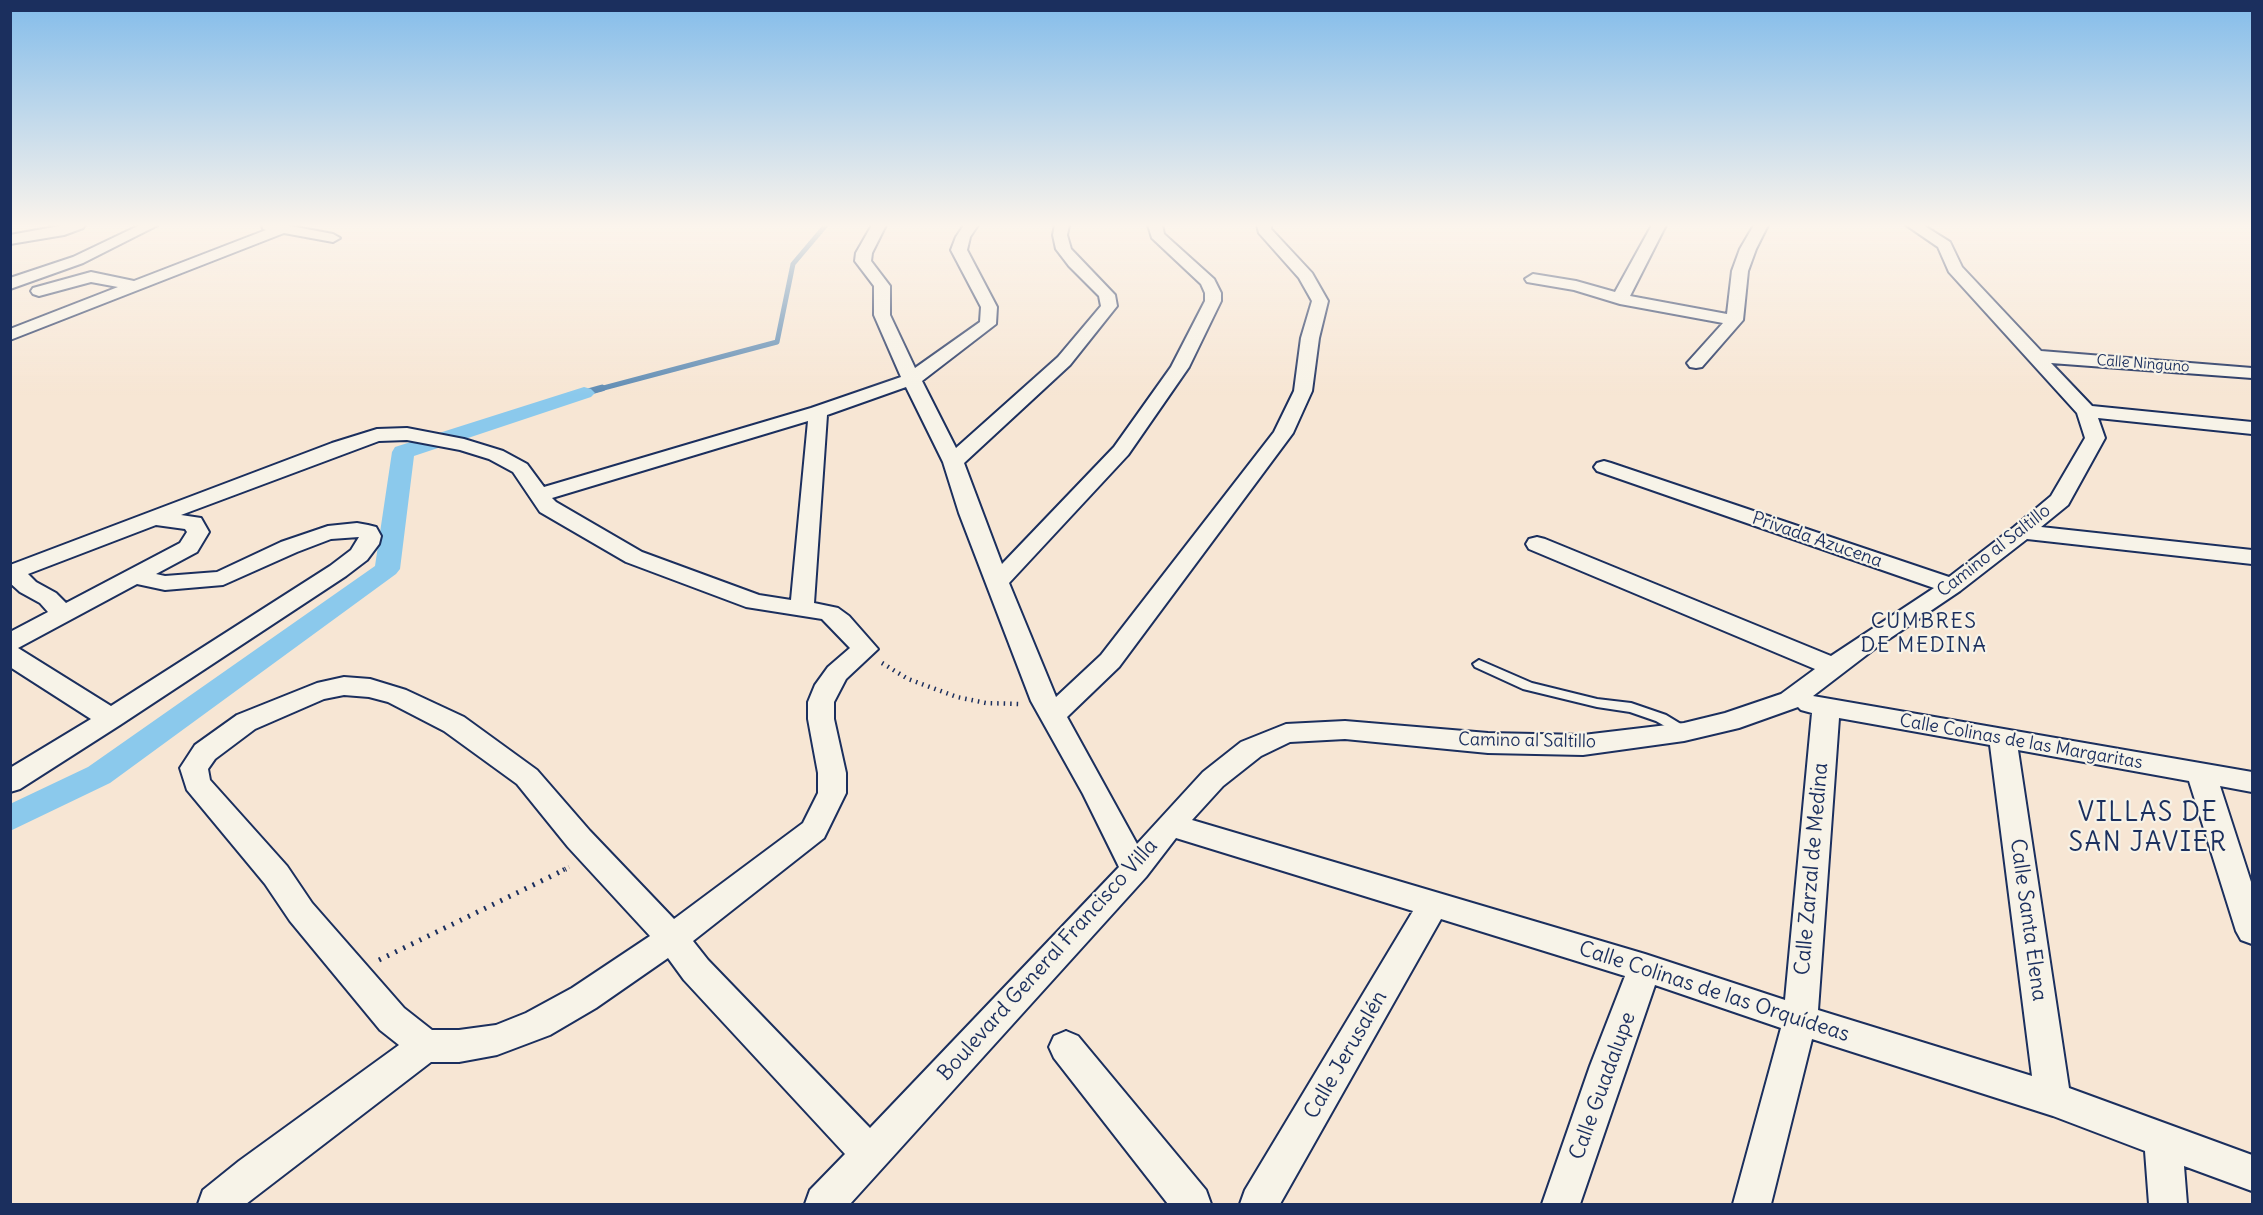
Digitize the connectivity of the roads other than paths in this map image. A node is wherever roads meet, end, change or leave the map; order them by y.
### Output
1 (69, 282) edge
2 (115, 282) edge
3 (146, 282) edge
4 (879, 282) edge
5 (976, 282) edge
6 (1093, 282) edge
7 (1208, 282) edge
8 (1309, 282) edge
9 (1550, 282) edge
10 (1629, 282) edge
11 (1739, 282) edge
12 (1966, 282) edge
13 (135, 286) junction
14 (53, 287) junction
15 (10, 299) edge
16 (104, 299) junction
17 (1620, 299) junction
18 (1735, 320) junction
19 (10, 336) edge
20 (2033, 356) junction
21 (1696, 363) dead end
22 (2253, 373) edge
23 (912, 380) junction
24 (2086, 411) junction
25 (818, 412) junction
26 (2253, 428) edge
27 (953, 462) junction
28 (1604, 467) dead end
29 (538, 495) junction
30 (153, 518) junction
31 (2022, 532) junction
32 (1536, 544) dead end
33 (2253, 557) edge
34 (12, 573) edge
35 (134, 576) junction
36 (997, 583) junction
37 (1952, 586) junction
38 (802, 608) junction
39 (62, 613) junction
40 (10, 642) edge
41 (10, 654) edge
42 (1479, 664) dead end
43 (1834, 666) junction
44 (1790, 700) junction
45 (1048, 708) junction
46 (1826, 708) junction
47 (111, 719) junction
48 (1684, 732) junction
49 (1286, 733) joint
50 (2003, 740) junction
51 (2201, 774) junction
52 (10, 782) edge
53 (2253, 782) edge
54 (1170, 825) junction
55 (1135, 869) junction
56 (1433, 905) junction
57 (2253, 931) edge
58 (672, 938) junction
59 (1645, 968) junction
60 (1800, 1020) junction
61 (425, 1046) junction
62 (1066, 1047) dead end
63 (2053, 1099) junction
64 (2163, 1141) junction
65 (871, 1155) junction
66 (2253, 1173) edge
67 (217, 1204) edge
68 (824, 1204) edge
69 (1192, 1204) edge
70 (1259, 1204) edge
71 (1561, 1204) edge
72 (1752, 1204) edge
73 (2168, 1204) edge

1 - 14 street
2 - 13 street
3 - 13 street
4 - 23 street
5 - 23 street
6 - 27 street
7 - 36 street
8 - 45 street
9 - 17 street
10 - 17 street
11 - 18 street
12 - 20 street, Camino al Saltillo
13 - 16 street
14 - 15 street
14 - 16 street
16 - 19 street
17 - 18 street
18 - 21 street
20 - 22 street, Calle Ninguno
20 - 24 street, Camino al Saltillo
23 - 25 street
23 - 27 street
24 - 26 street
24 - 31 street, Camino al Saltillo
25 - 29 street
25 - 38 street
27 - 36 street
28 - 37 street, Privada Azucena
29 - 30 street
29 - 38 street
30 - 34 street
30 - 35 street
31 - 33 street
31 - 37 street, Camino al Saltillo
32 - 43 street
34 - 39 street
35 - 39 street
35 - 47 street
36 - 45 street
37 - 43 street, Camino al Saltillo
38 - 58 street
39 - 40 street
41 - 47 street
42 - 48 lane
43 - 44 street, Camino al Saltillo
44 - 46 street, Calle Colinas de las Margaritas
44 - 48 street, Camino al Saltillo
45 - 55 street
46 - 50 street, Calle Colinas de las Margaritas
46 - 60 street, Calle Zarzal de Medina
47 - 52 street
48 - 49 street, Camino al Saltillo
49 - 54 street, Boulevard General Francisco Villa
50 - 51 street, Calle Colinas de las Margaritas
50 - 63 street, Calle Santa Elena
51 - 53 street, Calle Colinas de las Margaritas
51 - 57 street
54 - 55 street, Boulevard General Francisco Villa
54 - 56 street, Calle Colinas de las Orquídeas
55 - 65 street, Boulevard General Francisco Villa
56 - 59 street, Calle Colinas de las Orquídeas
56 - 70 street, Calle Jerusalén
58 - 61 street
58 - 61 street
58 - 65 street
59 - 60 street, Calle Colinas de las Orquídeas
59 - 71 street, Calle Guadalupe
60 - 63 street, Calle Colinas de las Orquídeas
60 - 72 street, Calle Zarzal de Medina
61 - 67 street
62 - 69 street
63 - 64 street, Calle Colinas de las Orquídeas
64 - 66 street, Calle Colinas de las Orquídeas
64 - 73 street
65 - 68 street, Boulevard General Francisco Villa

